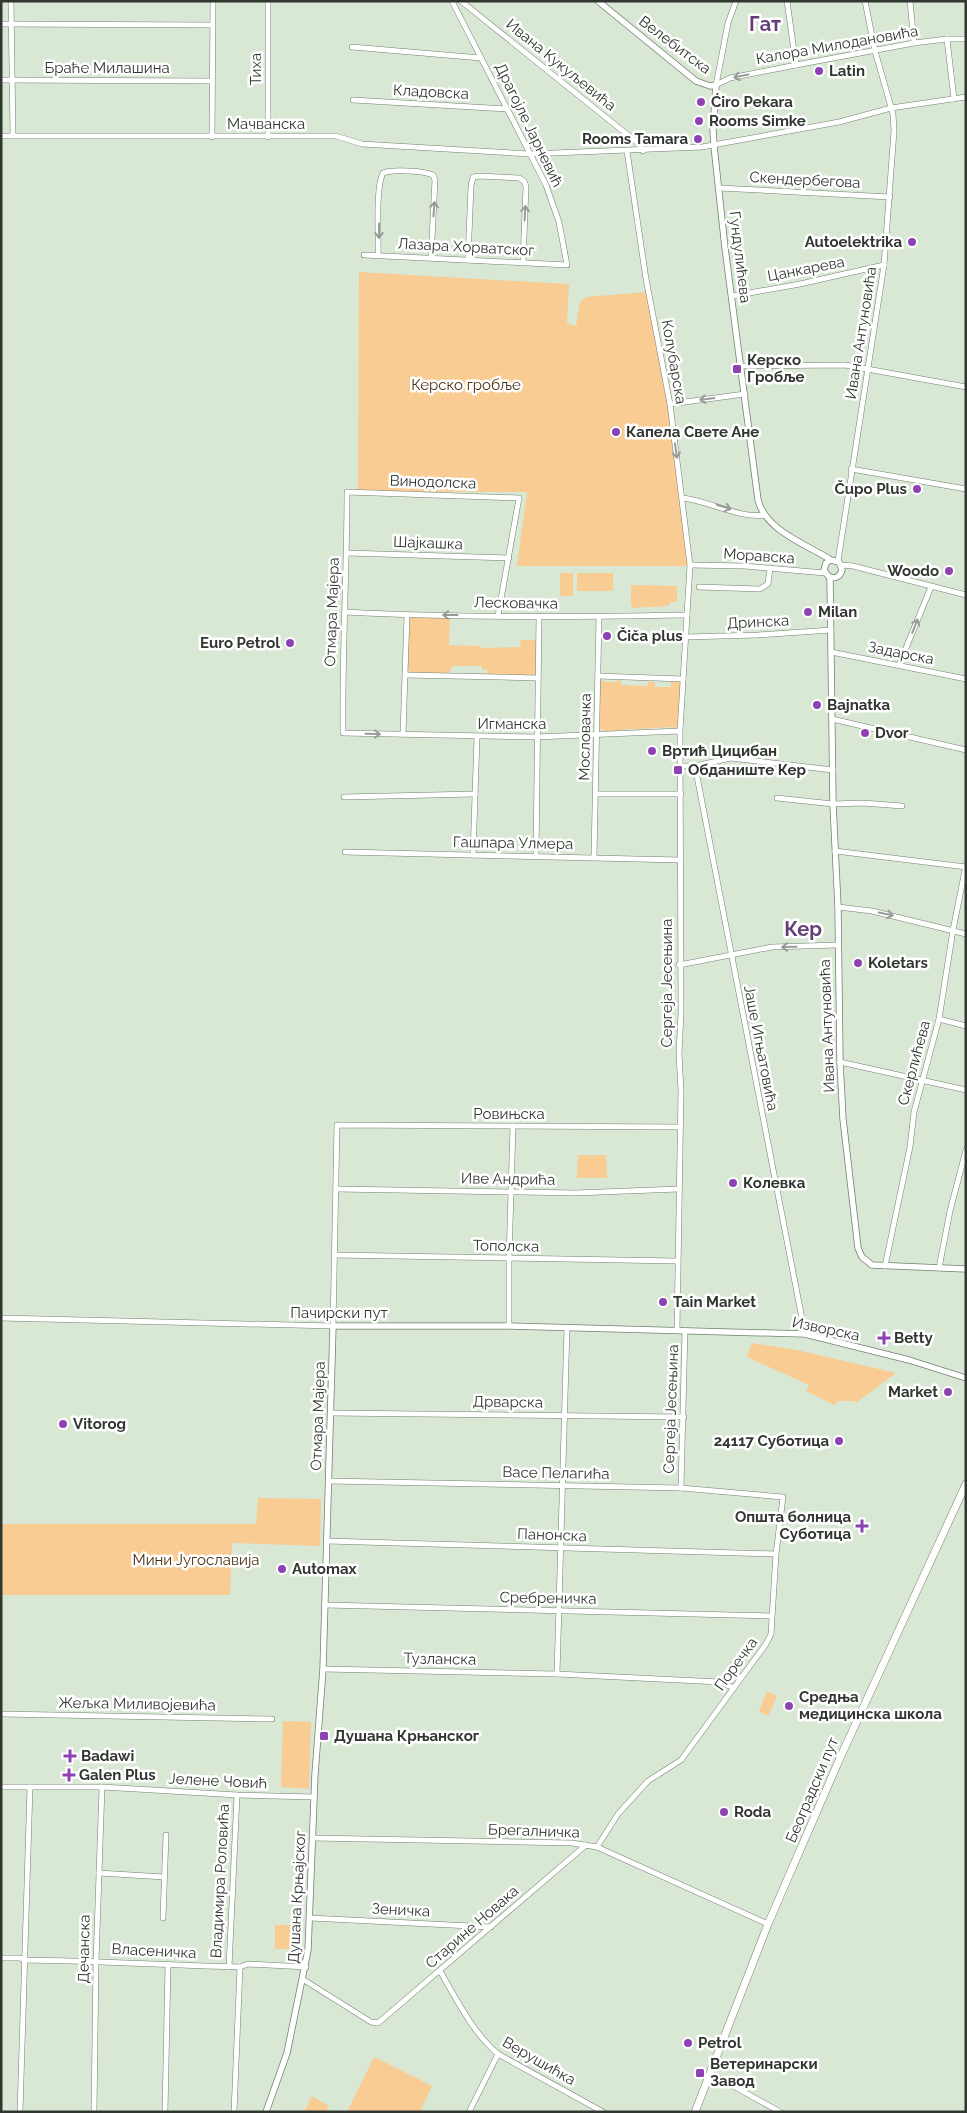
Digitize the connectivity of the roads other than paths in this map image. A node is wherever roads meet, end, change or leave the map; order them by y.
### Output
1 (11, 1) edge
2 (213, 1) edge
3 (268, 1) edge
4 (452, 1) edge
5 (461, 1) edge
6 (598, 1) edge
7 (736, 1) edge
8 (787, 1) edge
9 (865, 1) edge
10 (910, 1) edge
11 (467, 6) junction
12 (458, 12) junction
13 (1, 24) edge
14 (11, 24) junction
15 (213, 25) junction
16 (966, 38) edge
17 (947, 39) junction
18 (914, 43) junction
19 (352, 47) dead end
20 (875, 52) junction
21 (481, 58) junction
22 (796, 65) junction
23 (1, 80) edge
24 (12, 80) junction
25 (212, 81) junction
26 (716, 85) junction
27 (966, 97) edge
28 (954, 99) junction
29 (353, 100) dead end
30 (891, 108) junction
31 (507, 109) junction
32 (1, 136) edge
33 (13, 136) junction
34 (212, 137) junction
35 (268, 137) junction
36 (714, 146) junction
37 (643, 151) junction
38 (627, 152) junction
39 (529, 154) junction
40 (719, 188) junction
41 (890, 197) junction
42 (364, 255) dead end
43 (378, 255) junction
44 (431, 258) junction
45 (468, 260) junction
46 (522, 262) junction
47 (566, 265) joint
48 (884, 265) junction
49 (732, 296) junction
50 (742, 366) junction
51 (868, 369) junction
52 (966, 387) edge
53 (745, 394) junction
54 (670, 404) junction
55 (851, 469) junction
56 (966, 489) edge
57 (347, 492) joint
58 (683, 498) junction
59 (765, 515) junction
60 (347, 553) junction
61 (509, 558) junction
62 (829, 561) junction
63 (840, 563) junction
64 (690, 565) junction
65 (770, 568) junction
66 (831, 576) junction
67 (931, 586) junction
68 (699, 587) dead end
69 (966, 595) edge
70 (345, 612) junction
71 (407, 615) junction
72 (687, 615) junction
73 (498, 616) junction
74 (539, 616) junction
75 (599, 616) junction
76 (831, 630) junction
77 (686, 637) junction
78 (831, 652) junction
79 (899, 665) junction
80 (406, 676) junction
81 (598, 676) junction
82 (538, 678) junction
83 (684, 679) junction
84 (966, 679) edge
85 (832, 718) junction
86 (680, 731) junction
87 (343, 733) joint
88 (404, 734) junction
89 (596, 734) junction
90 (477, 737) junction
91 (536, 737) junction
92 (966, 750) edge
93 (680, 766) junction
94 (695, 766) junction
95 (833, 770) junction
96 (476, 794) junction
97 (596, 794) junction
98 (681, 794) junction
99 (344, 797) dead end
100 (777, 798) dead end
101 (833, 804) junction
102 (902, 806) dead end
103 (835, 851) junction
104 (345, 852) dead end
105 (473, 855) junction
106 (536, 856) junction
107 (594, 857) junction
108 (680, 860) junction
109 (966, 867) edge
110 (838, 907) junction
111 (952, 930) junction
112 (966, 934) edge
113 (837, 945) junction
114 (731, 956) junction
115 (680, 965) junction
116 (939, 1019) junction
117 (966, 1026) edge
118 (840, 1062) junction
119 (922, 1080) junction
120 (966, 1090) edge
121 (337, 1125) joint
122 (513, 1126) junction
123 (680, 1127) junction
124 (966, 1150) edge
125 (336, 1189) junction
126 (679, 1189) junction
127 (512, 1191) junction
128 (335, 1255) junction
129 (509, 1259) junction
130 (677, 1261) junction
131 (885, 1266) junction
132 (939, 1268) junction
133 (966, 1269) edge
134 (1, 1318) edge
135 (333, 1326) junction
136 (509, 1326) junction
137 (567, 1328) junction
138 (677, 1330) junction
139 (686, 1330) junction
140 (805, 1334) junction
141 (966, 1378) edge
142 (332, 1413) junction
143 (563, 1415) junction
144 (684, 1417) junction
145 (329, 1481) junction
146 (966, 1484) edge
147 (563, 1485) junction
148 (681, 1488) junction
149 (783, 1497) joint
150 (327, 1541) junction
151 (562, 1548) junction
152 (776, 1554) junction
153 (325, 1605) junction
154 (560, 1610) junction
155 (771, 1616) junction
156 (323, 1669) junction
157 (557, 1674) junction
158 (734, 1688) junction
159 (321, 1707) joint
160 (1, 1714) edge
161 (272, 1719) dead end
162 (1, 1787) edge
163 (30, 1787) junction
164 (102, 1787) junction
165 (237, 1795) junction
166 (314, 1797) junction
167 (166, 1835) dead end
168 (313, 1838) junction
169 (586, 1845) junction
170 (597, 1847) junction
171 (99, 1873) junction
172 (164, 1877) junction
173 (163, 1918) dead end
174 (310, 1918) junction
175 (768, 1924) junction
176 (491, 1927) junction
177 (1, 1958) edge
178 (24, 1960) junction
179 (96, 1961) junction
180 (168, 1965) junction
181 (229, 1967) junction
182 (240, 1967) junction
183 (306, 1967) junction
184 (440, 1972) junction
185 (304, 1980) junction
186 (498, 2054) junction
187 (710, 2072) junction
188 (20, 2112) edge
189 (94, 2112) edge
190 (165, 2112) edge
191 (234, 2112) edge
192 (266, 2112) edge
193 (468, 2112) edge
194 (602, 2112) edge
195 (695, 2112) edge
196 (780, 2112) edge

1 - 14 street
2 - 15 street
3 - 35 street, Тиха
4 - 12 street, Драгојле Јарневић
5 - 11 street, Ивана Кукуљевића
6 - 26 street, Велебитска
7 - 26 street, Гундулићева
8 - 22 street
9 - 20 street, Ивана Антуновића
10 - 18 street
11 - 12 street
11 - 37 street, Ивана Кукуљевића
12 - 21 street, Драгојле Јарневић
13 - 14 street
14 - 15 street
14 - 24 street
15 - 25 street
16 - 17 street, Калора Милодановића
17 - 18 street, Калора Милодановића
17 - 28 street
18 - 20 street, Калора Милодановића
19 - 21 street
20 - 22 street, Калора Милодановића
20 - 30 street, Ивана Антуновића
21 - 31 street, Драгојле Јарневић
22 -> 26 street, Калора Милодановића
23 - 24 street, Браће Милашина
24 - 25 street, Браће Милашина
24 - 33 street
25 - 34 street
26 - 36 street, Гундулићева
27 - 28 street, Мачванска
28 - 30 street, Мачванска
29 - 31 street, Кладовска
30 - 36 street, Мачванска
30 - 41 street, Ивана Антуновића
31 - 39 street, Драгојле Јарневић
32 - 33 street, Мачванска
33 - 34 street, Мачванска
34 - 35 street, Мачванска
35 - 39 street, Мачванска
36 - 37 street, Мачванска
36 - 40 street, Гундулићева
37 - 38 street, Мачванска
38 - 39 street, Мачванска
38 - 54 street, Колубарска
39 - 47 street, Драгојле Јарневић
40 - 41 street, Скендербегова
40 - 49 street, Гундулићева
41 - 48 street, Ивана Антуновића
42 - 43 street, Лазара Хорватског
43 - 44 street, Лазара Хорватског
44 -> 43 street
44 - 45 street, Лазара Хорватског
45 - 46 street, Лазара Хорватског
46 -> 45 street
46 - 47 street, Лазара Хорватског
48 - 49 street, Цанкарева
48 - 51 street, Ивана Антуновића
49 - 50 street, Гундулићева
50 - 51 street
50 - 53 street, Гундулићева
51 - 52 street
51 - 55 street, Ивана Антуновића
53 -> 54 street
53 - 59 street, Гундулићева
54 -> 58 street, Колубарска
55 - 56 street
55 - 63 street, Ивана Антуновића
57 - 60 street, Отмара Мајера
57 - 61 street, Винодолска
58 -> 59 street
58 - 64 street, Колубарска
59 - 62 street
60 - 61 street, Шајкашка
60 - 70 street, Отмара Мајера
61 - 73 street
62 - 63 street
62 - 66 street
63 - 66 street
63 - 67 street
64 - 65 street, Моравска
64 - 72 street, Колубарска
65 - 66 street, Моравска
65 - 68 street
66 - 76 street, Ивана Антуновића
67 - 69 street
79 -> 67 street
70 - 71 street, Лесковачка
70 - 87 street, Отмара Мајера
73 -> 71 street, Лесковачка
71 - 80 street
72 - 75 street, Лесковачка
72 - 77 street, Колубарска
73 - 74 street, Лесковачка
74 - 75 street, Лесковачка
74 - 82 street
75 - 81 street, Мословачка
76 - 77 street, Дринска
76 - 78 street, Ивана Антуновића
77 - 83 street, Сергеја Јесењина
78 - 79 street, Задарска
78 - 85 street, Ивана Антуновића
79 - 84 street, Задарска
80 - 82 street
80 - 88 street
81 - 83 street
81 - 89 street, Мословачка
82 - 91 street
83 - 86 street, Сергеја Јесењина
85 - 92 street
85 - 95 street, Ивана Антуновића
86 - 89 street, Игманска
86 - 93 street, Сергеја Јесењина
87 -> 88 street, Игманска
88 - 90 street, Игманска
89 - 91 street, Игманска
89 - 97 street, Мословачка
90 - 91 street, Игманска
90 - 96 street
91 - 106 street
93 - 94 street
93 - 98 street, Сергеја Јесењина
94 - 95 street
94 - 114 street, Јаше Игњатовића
95 - 101 street, Ивана Антуновића
96 - 99 street
96 - 105 street
97 - 98 street
97 - 107 street, Мословачка
98 - 108 street, Сергеја Јесењина
100 - 101 street
101 - 102 street
101 - 103 street, Ивана Антуновића
103 - 109 street
103 - 110 street, Ивана Антуновића
104 - 105 street, Гашпара Улмера
105 - 106 street, Гашпара Улмера
106 - 107 street, Гашпара Улмера
107 - 108 street, Гашпара Улмера
108 - 115 street, Сергеја Јесењина
109 - 111 street, Скерлићева
110 -> 111 street
110 - 113 street, Ивана Антуновића
111 - 112 street
111 - 116 street, Скерлићева
113 -> 114 street
113 - 118 street, Ивана Антуновића
114 - 115 street
114 - 140 street, Јаше Игњатовића
115 - 123 street, Сергеја Јесењина
116 - 117 street
116 - 119 street, Скерлићева
118 - 119 street
118 - 131 street, Ивана Антуновића
119 - 120 street
119 - 131 street, Скерлићева
121 - 122 street, Ровињска
121 - 125 street, Отмара Мајера
122 - 123 street, Ровињска
122 - 127 street
123 - 126 street, Сергеја Јесењина
124 - 132 street
125 - 127 street, Иве Андрића
125 - 128 street, Отмара Мајера
126 - 127 street, Иве Андрића
126 - 130 street, Сергеја Јесењина
127 - 129 street
128 - 129 street, Тополска
128 - 135 street, Отмара Мајера
129 - 130 street, Тополска
129 - 136 street
130 - 138 street, Сергеја Јесењина
131 - 132 street, Ивана Антуновића
132 - 133 street, Ивана Антуновића
134 - 135 street, Пачирски пут
135 - 136 street, Пачирски пут
135 - 142 street, Отмара Мајера
136 - 137 street, Пачирски пут
137 - 138 street, Пачирски пут
137 - 143 street
138 - 139 street, Изворска
139 - 140 street, Изворска
139 - 144 street, Сергеја Јесењина
140 - 141 street, Изворска
142 - 143 street, Дрварска
142 - 145 street, Отмара Мајера
143 - 144 street, Дрварска
143 - 147 street
144 - 148 street, Сергеја Јесењина
145 - 147 street, Васе Пелагића
145 - 150 street, Отмара Мајера
146 - 175 main road, Београдски пут
147 - 148 street, Васе Пелагића
147 - 151 street
148 - 149 street, Васе Пелагића
149 - 152 street, Поречка
150 - 151 street, Панонска
150 - 153 street, Отмара Мајера
151 - 152 street, Панонска
151 - 154 street
152 - 155 street, Поречка
153 - 154 street, Сребреничка
153 - 156 street, Отмара Мајера
154 - 155 street, Сребреничка
154 - 157 street
155 - 158 street, Поречка
156 - 157 street, Тузланска
156 - 159 street, Отмара Мајера
157 - 158 street, Тузланска
158 - 170 street, Поречка
159 - 166 street, Душана Крњајског
160 - 161 street, Жељка Миливојевића
162 - 163 street, Јелене Човић
163 - 164 street, Јелене Човић
163 - 178 street
164 - 165 street, Јелене Човић
164 - 171 street, Дечанска
165 - 166 street, Јелене Човић
165 - 181 street, Владимира Роловића
166 - 168 street, Душана Крњајског
167 - 172 street
168 - 169 street, Брегалничка
168 - 174 street, Душана Крњајског
169 - 170 street, Брегалничка
169 - 176 street, Старине Новака
170 - 175 street, Брегалничка
171 - 172 street
171 - 179 street, Дечанска
172 - 173 street
174 - 176 street, Зеничка
174 - 183 street, Душана Крњајског
175 - 187 main road, Београдски пут
176 - 184 street, Старине Новака
177 - 178 street, Власеничка
178 - 179 street, Власеничка
178 - 188 street
179 - 180 street, Власеничка
179 - 189 street, Дечанска
180 - 181 street, Власеничка
180 - 190 street
181 - 182 street, Власеничка
182 - 183 street, Власеничка
182 - 191 street, Владимира Роловића
183 - 185 street, Душана Крњајског
184 - 185 street, Старине Новака
184 - 186 street, Верушићка
185 - 192 street, Душана Крњајског
186 - 193 street
186 - 194 street, Верушићка
187 - 195 main road, Београдски пут
187 - 196 street

